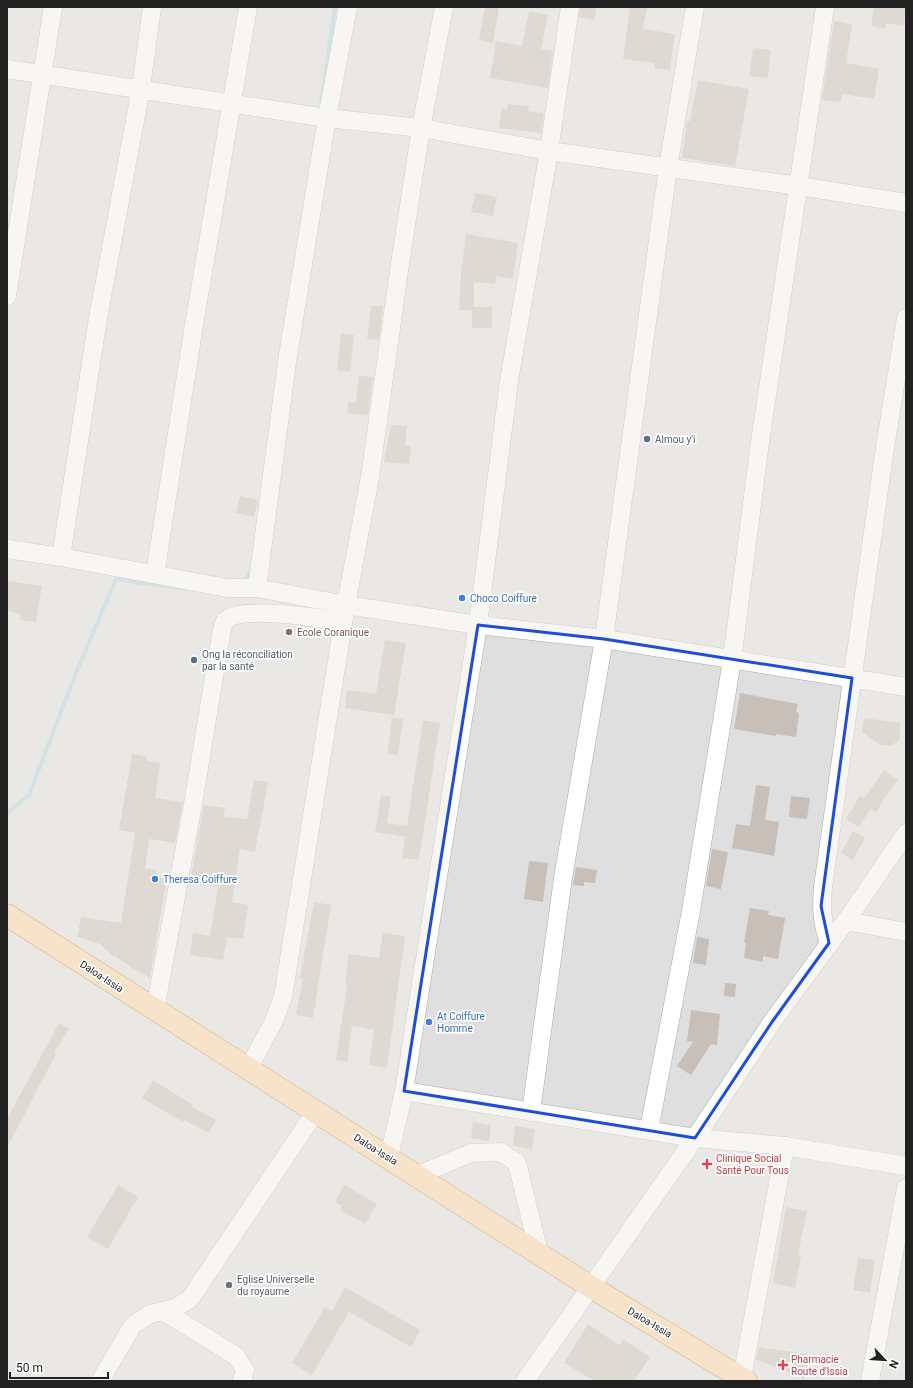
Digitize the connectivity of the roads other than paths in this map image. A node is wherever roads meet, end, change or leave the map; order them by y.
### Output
1 (53, 7) edge
2 (152, 7) edge
3 (248, 7) edge
4 (348, 7) edge
5 (444, 7) edge
6 (570, 7) edge
7 (695, 7) edge
8 (825, 7) edge
9 (7, 69) edge
10 (43, 74) junction
11 (141, 88) junction
12 (231, 102) junction
13 (321, 117) junction
14 (421, 128) junction
15 (549, 150) junction
16 (668, 167) junction
17 (799, 186) junction
18 (906, 203) edge
19 (7, 296) edge
20 (906, 318) edge
21 (7, 549) edge
22 (62, 557) junction
23 (155, 574) junction
24 (253, 588) junction
25 (344, 613) junction
26 (478, 625) junction
27 (604, 639) junction
28 (732, 660) junction
29 (852, 678) junction
30 (906, 686) edge
31 (906, 833) edge
32 (7, 915) edge
33 (846, 921) junction
34 (906, 932) edge
35 (830, 943) junction
36 (155, 1010) junction
37 (248, 1069) junction
38 (404, 1091) junction
39 (316, 1111) junction
40 (531, 1112) junction
41 (649, 1130) junction
42 (695, 1138) junction
43 (785, 1146) junction
44 (389, 1157) junction
45 (906, 1166) edge
46 (418, 1175) junction
47 (906, 1188) edge
48 (539, 1253) junction
49 (592, 1287) junction
50 (163, 1311) junction
51 (744, 1380) edge
52 (100, 1381) edge
53 (242, 1381) edge
54 (525, 1381) edge
55 (870, 1381) edge

1 - 10 street
2 - 11 street
3 - 12 street
4 - 13 street
5 - 14 street
6 - 15 street
7 - 16 street
8 - 17 street
9 - 10 street
10 - 11 street
10 - 19 street
11 - 12 street
11 - 22 street
12 - 13 street
12 - 23 street
13 - 14 street
13 - 24 street
14 - 15 street
14 - 25 street
15 - 16 street
15 - 26 street
16 - 17 street
16 - 27 street
17 - 18 street
17 - 28 street
20 - 29 street
21 - 22 street
22 - 23 street
23 - 24 street
24 - 25 street
25 - 26 street
25 - 36 street
25 - 37 street
26 - 27 street
26 - 38 street
27 - 28 street
27 - 40 street
28 - 29 street
28 - 41 street
29 - 30 street
29 - 35 street
31 - 33 street
32 - 36 main road, Daloa-Issia
33 - 34 street
33 - 35 street
35 - 42 street
36 - 37 main road, Daloa-Issia
37 - 39 main road, Daloa-Issia
38 - 40 street
38 - 44 street
39 - 44 main road, Daloa-Issia
39 - 50 street
40 - 41 street
41 - 42 street
42 - 43 street
42 - 49 street
43 - 45 street
43 - 51 street
44 - 46 main road, Daloa-Issia
46 - 48 main road, Daloa-Issia
46 - 48 street
47 - 55 street
48 - 49 main road, Daloa-Issia
49 - 51 main road, Daloa-Issia
49 - 54 street
50 - 52 street
50 - 53 street

